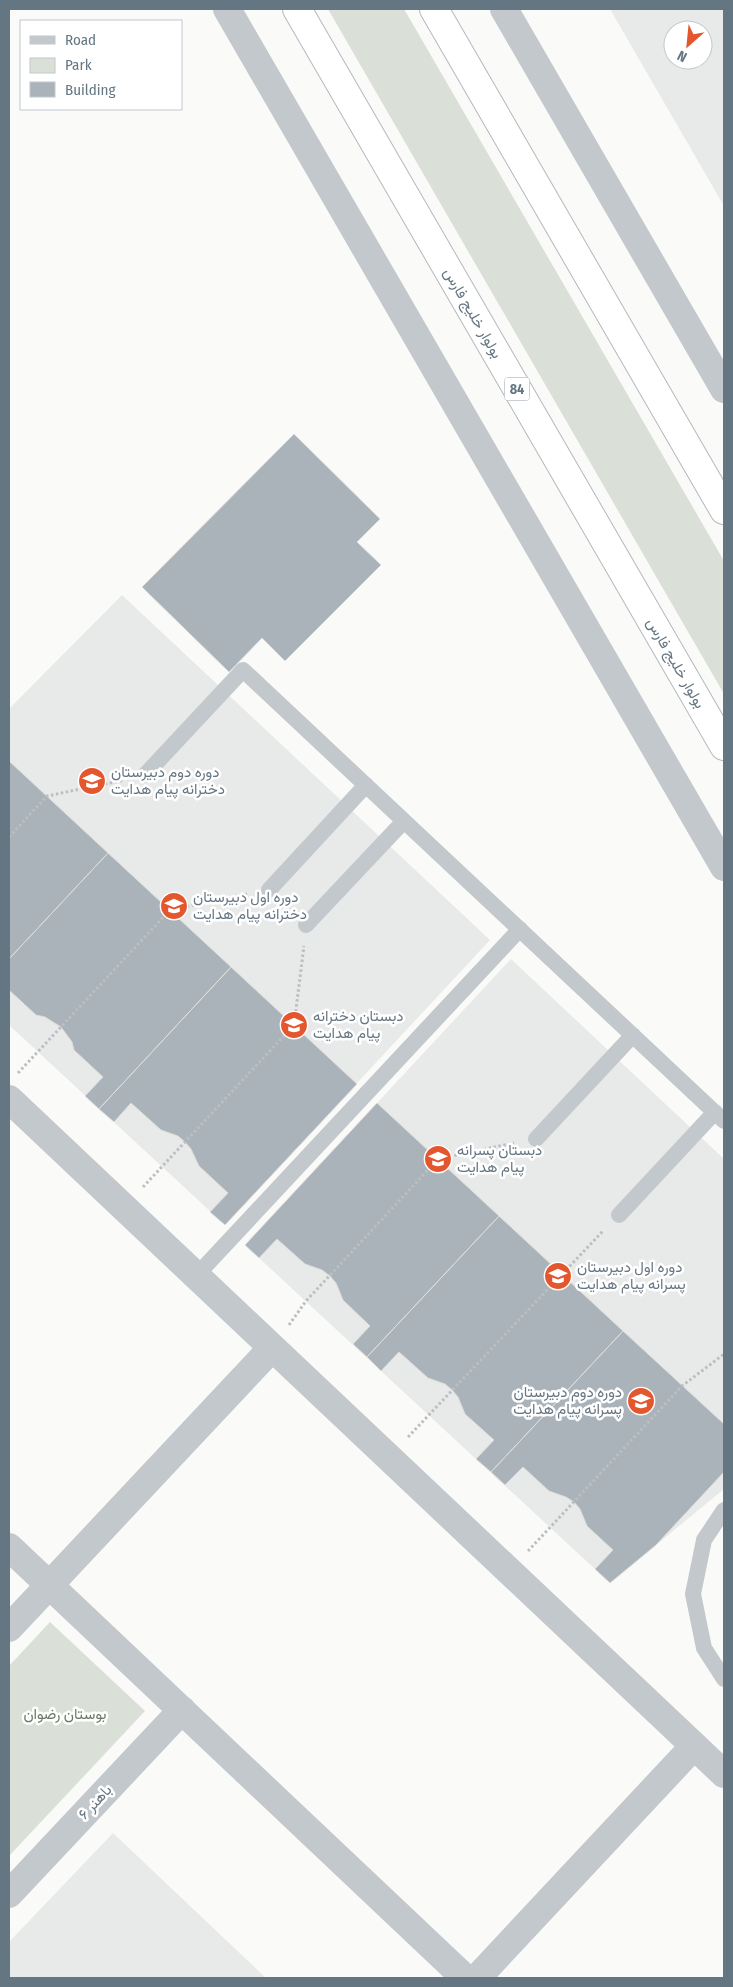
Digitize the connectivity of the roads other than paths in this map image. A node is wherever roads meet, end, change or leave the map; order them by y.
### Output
1 (227, 9) edge
2 (434, 9) edge
3 (504, 9) edge
4 (303, 16) edge
5 (724, 389) edge
6 (724, 510) edge
7 (724, 746) edge
8 (145, 775) road end
9 (366, 785) junction
10 (404, 821) junction
11 (724, 867) edge
12 (268, 890) road end
13 (306, 925) road end
14 (520, 929) junction
15 (633, 1035) junction
16 (12, 1088) edge
17 (719, 1116) edge
18 (536, 1138) road end
19 (619, 1215) road end
20 (196, 1276) junction
21 (272, 1348) junction
22 (724, 1510) edge
23 (9, 1547) edge
24 (49, 1585) junction
25 (9, 1628) edge
26 (724, 1679) edge
27 (182, 1710) junction
28 (694, 1746) junction
29 (724, 1774) edge
30 (9, 1894) edge
31 (465, 1978) edge
32 (478, 1978) edge

1 - 11 street
2 - 6 highway
3 - 5 street
4 - 7 highway, بولوار خلیج فارس / 84
8 - 9 lane
9 - 10 lane
9 - 12 lane
10 - 13 lane
10 - 14 lane
14 - 15 lane
14 - 20 lane
15 - 17 lane
15 - 18 lane
16 - 20 street
17 - 19 lane
20 - 21 street
21 - 24 street
21 - 28 street
22 - 26 lane
23 - 24 street
24 - 25 street
24 - 27 street
27 - 30 street, باهنر ۶
27 - 31 street
28 - 29 street
28 - 32 street

